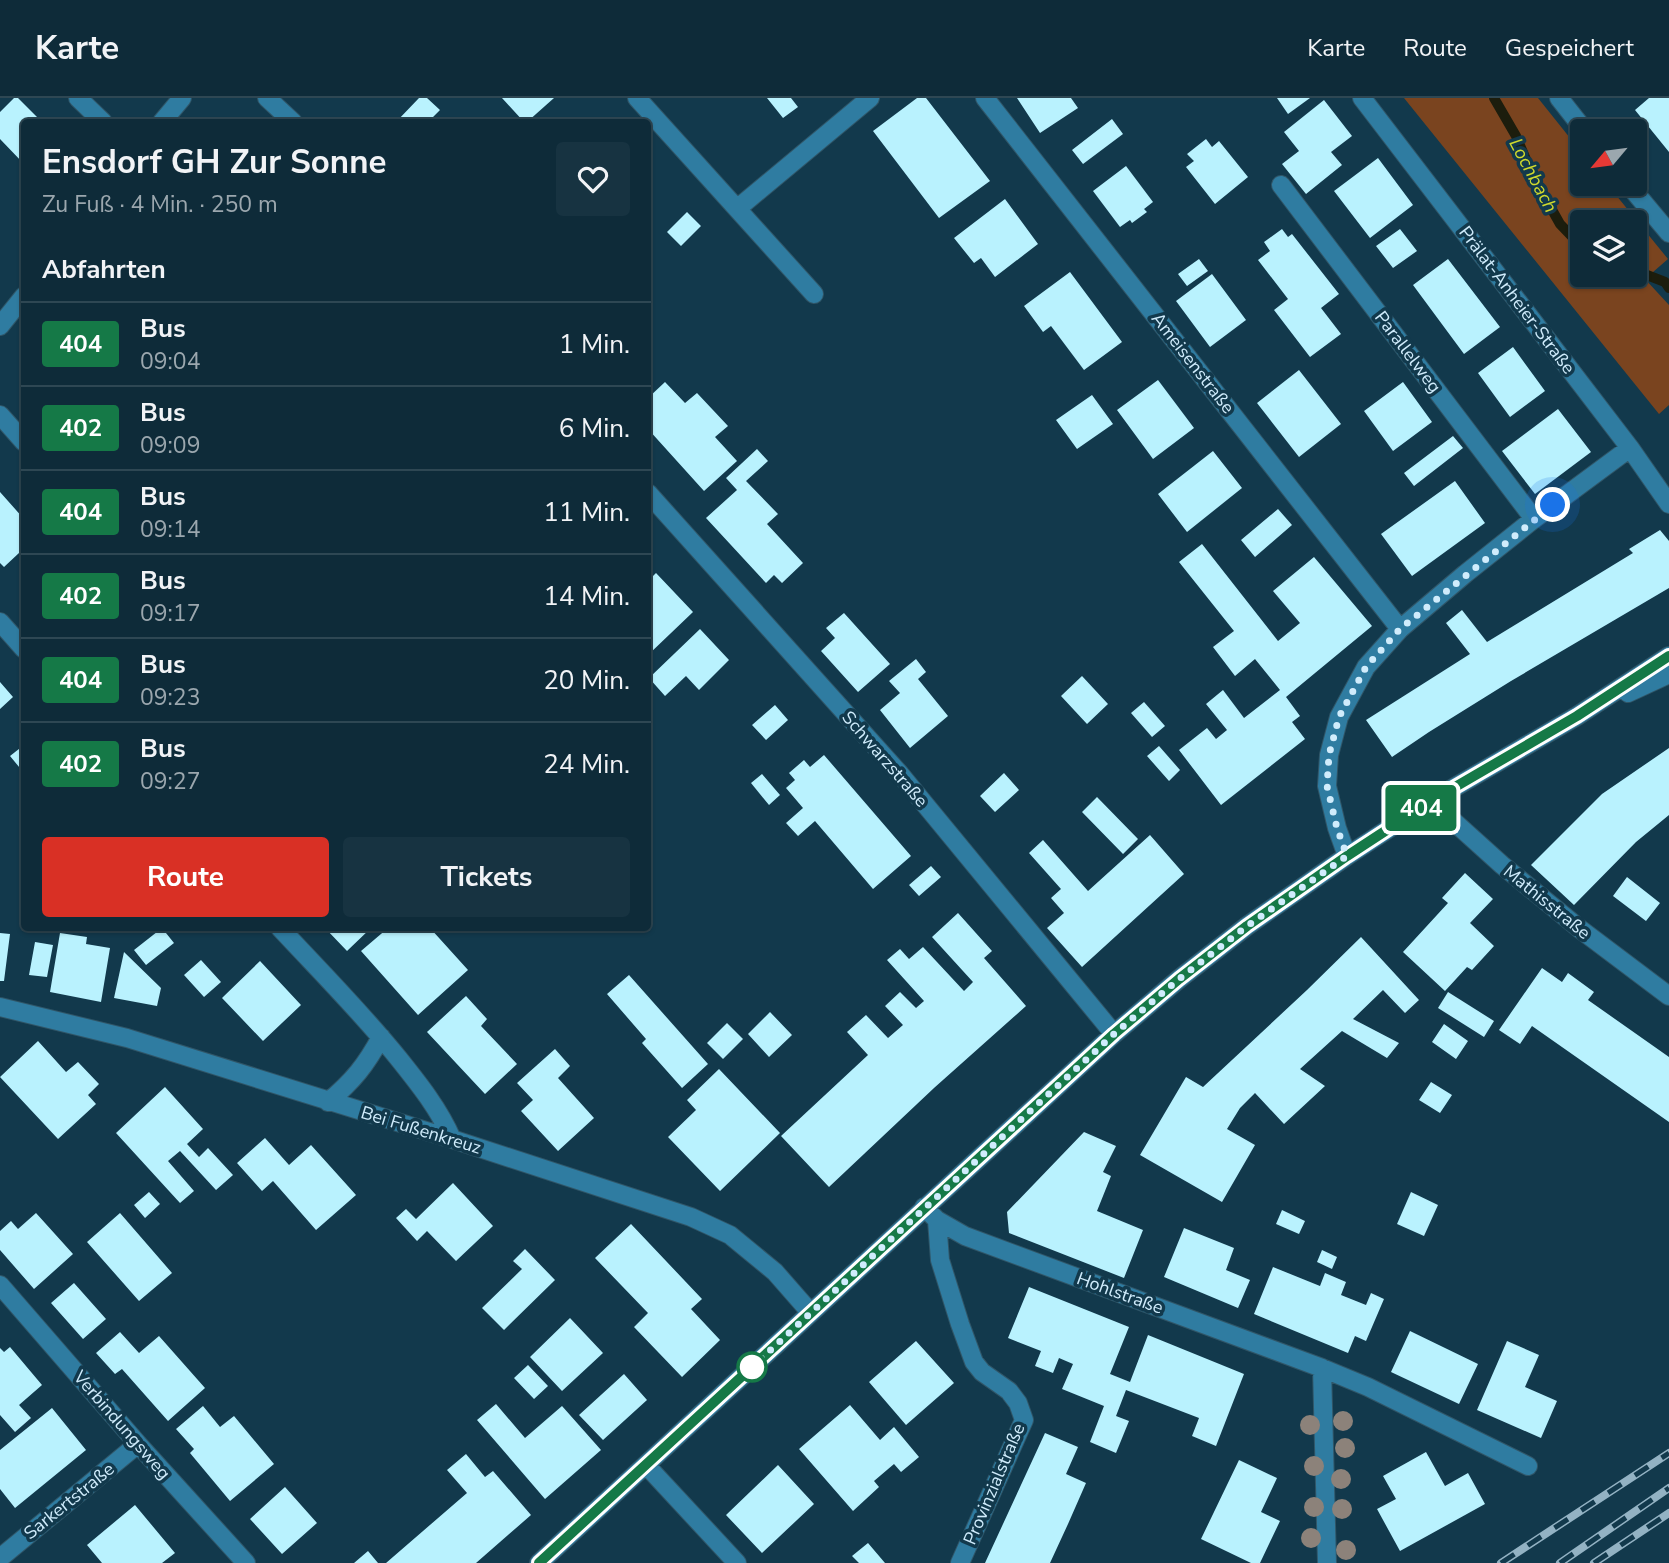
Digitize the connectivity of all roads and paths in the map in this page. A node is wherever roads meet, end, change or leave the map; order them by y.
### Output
1 (78, 98) edge
2 (182, 98) edge
3 (267, 98) edge
4 (637, 98) edge
5 (870, 98) edge
6 (985, 98) edge
7 (1362, 98) edge
8 (1559, 98) edge
9 (100, 119) edge
10 (164, 119) edge
11 (290, 119) edge
12 (1576, 119) edge
13 (1281, 185) dead end
14 (1638, 196) edge
15 (738, 208) junction
16 (1669, 233) edge
17 (814, 294) dead end
18 (21, 300) edge
19 (0, 326) edge
20 (0, 415) edge
21 (21, 439) edge
22 (1630, 448) junction
23 (651, 496) edge
24 (1669, 504) edge
25 (1534, 519) junction
26 (0, 622) edge
27 (1400, 629) junction
28 (21, 646) edge
29 (1669, 656) edge
30 (1669, 674) edge
31 (1577, 716) junction
32 (1431, 801) junction
33 (1347, 856) junction
34 (283, 931) edge
35 (1669, 996) edge
36 (0, 1007) edge
37 (1114, 1034) junction
38 (381, 1037) junction
39 (328, 1101) junction
40 (452, 1139) junction
41 (931, 1214) junction
42 (0, 1285) edge
43 (810, 1312) junction
44 (1322, 1368) junction
45 (138, 1444) junction
46 (646, 1465) junction
47 (1528, 1466) dead end
48 (0, 1558) edge
49 (246, 1563) edge
50 (539, 1563) edge
51 (737, 1563) edge
52 (960, 1563) edge
53 (1327, 1563) edge

1 - 9 street
2 - 10 street
3 - 11 street
4 - 15 street
5 - 15 street
6 - 27 street, Ameisenstraße
7 - 22 street, Prälat-Anheier-Straße
8 - 12 street
13 - 25 street, Parallelweg
14 - 16 street
15 - 17 street
18 - 19 street
20 - 21 street
22 - 24 street, Prälat-Anheier-Straße
22 - 25 street
23 - 37 street, Schwarzstraße
25 - 27 street
26 - 28 street
27 - 33 street
29 - 31 street
30 - 31 street
31 - 32 street
32 - 33 street
32 - 35 street, Mathisstraße
33 - 37 street
34 - 38 street
36 - 39 street, Bei Fußenkreuz
37 - 41 street
38 - 39 street
38 - 40 street
39 - 40 street, Bei Fußenkreuz
40 - 43 street, Bei Fußenkreuz
41 - 43 street
41 - 44 street, Hohlstraße
41 - 52 street, Provinzialstraße
42 - 45 street, Verbindungsweg
43 - 46 street
44 - 47 street, Hohlstraße
44 - 53 street
45 - 48 street, Sarkertstraße
45 - 49 street, Verbindungsweg
46 - 50 street
46 - 51 street

